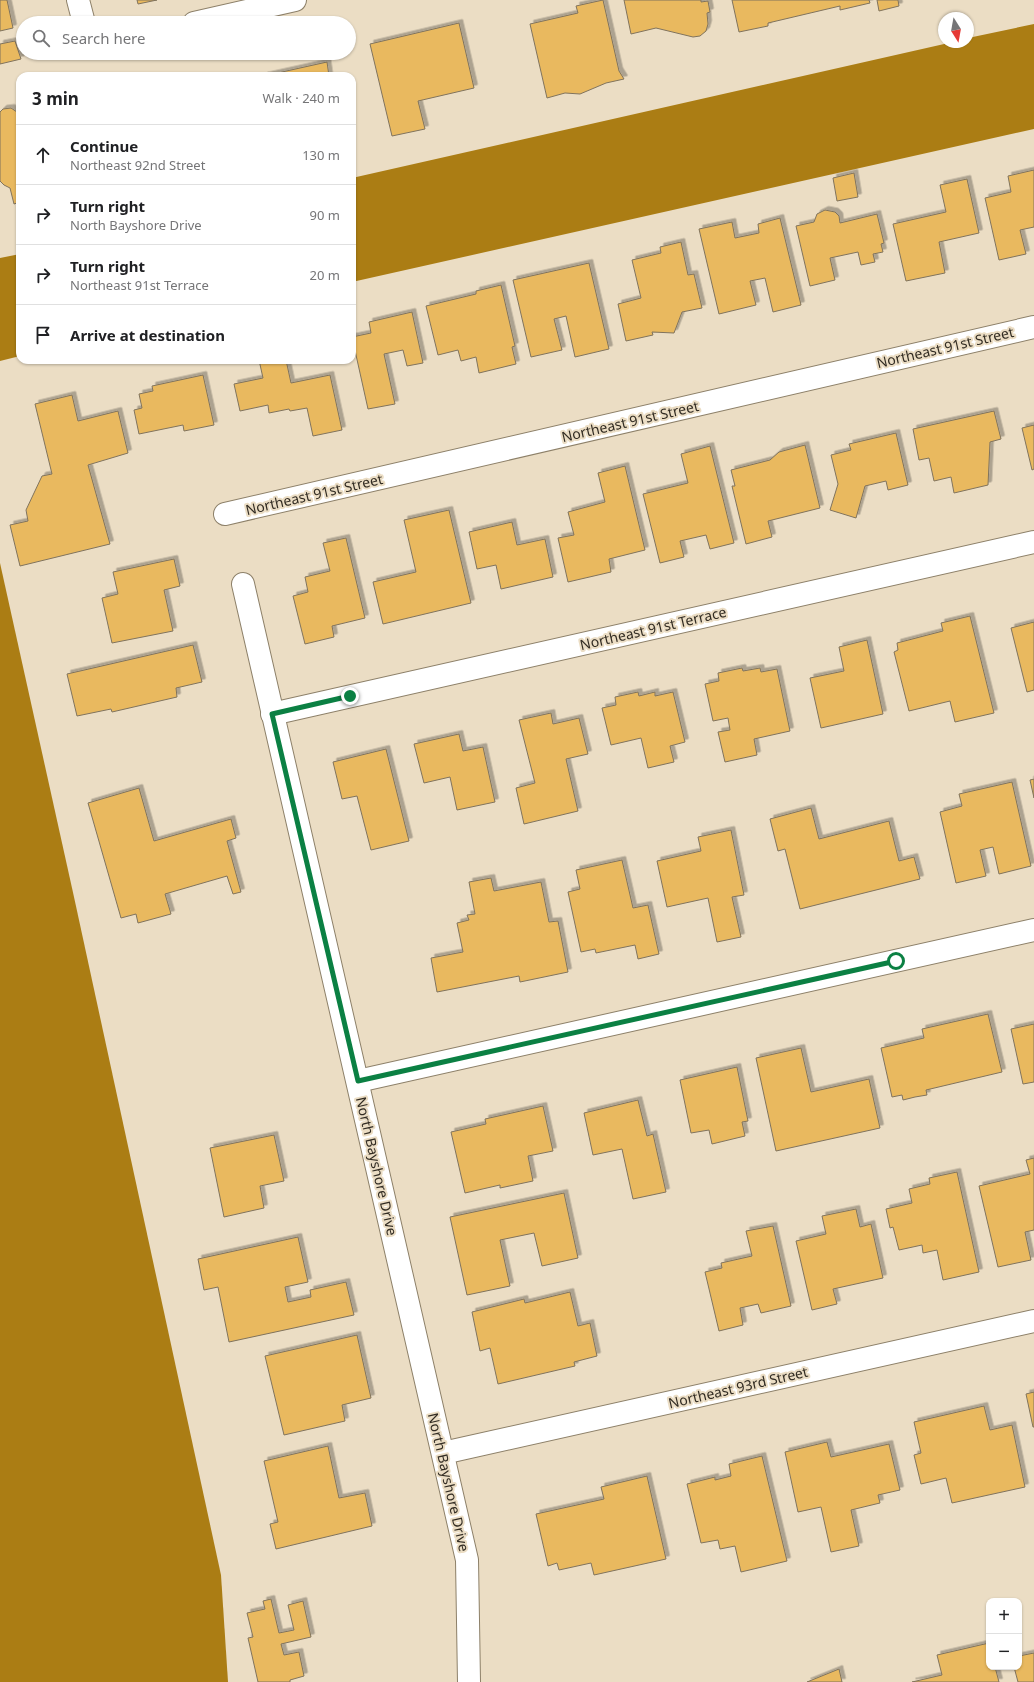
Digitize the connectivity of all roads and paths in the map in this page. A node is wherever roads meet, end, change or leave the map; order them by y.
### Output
1 (78, 0) edge
2 (295, 0) edge
3 (82, 16) edge
4 (225, 16) edge
5 (1034, 327) edge
6 (225, 514) dead end
7 (1034, 542) edge
8 (242, 584) dead end
9 (272, 714) junction
10 (1034, 930) edge
11 (358, 1081) junction
12 (1034, 1321) edge
13 (443, 1453) junction
14 (469, 1682) edge

1 - 3 street
2 - 4 street
5 - 6 street, Northeast 91st Street
7 - 9 street, Northeast 91st Terrace
8 - 9 street, North Bayshore Drive
9 - 11 street, North Bayshore Drive
10 - 11 street
11 - 13 street, North Bayshore Drive
12 - 13 street, Northeast 93rd Street
13 - 14 street, North Bayshore Drive

